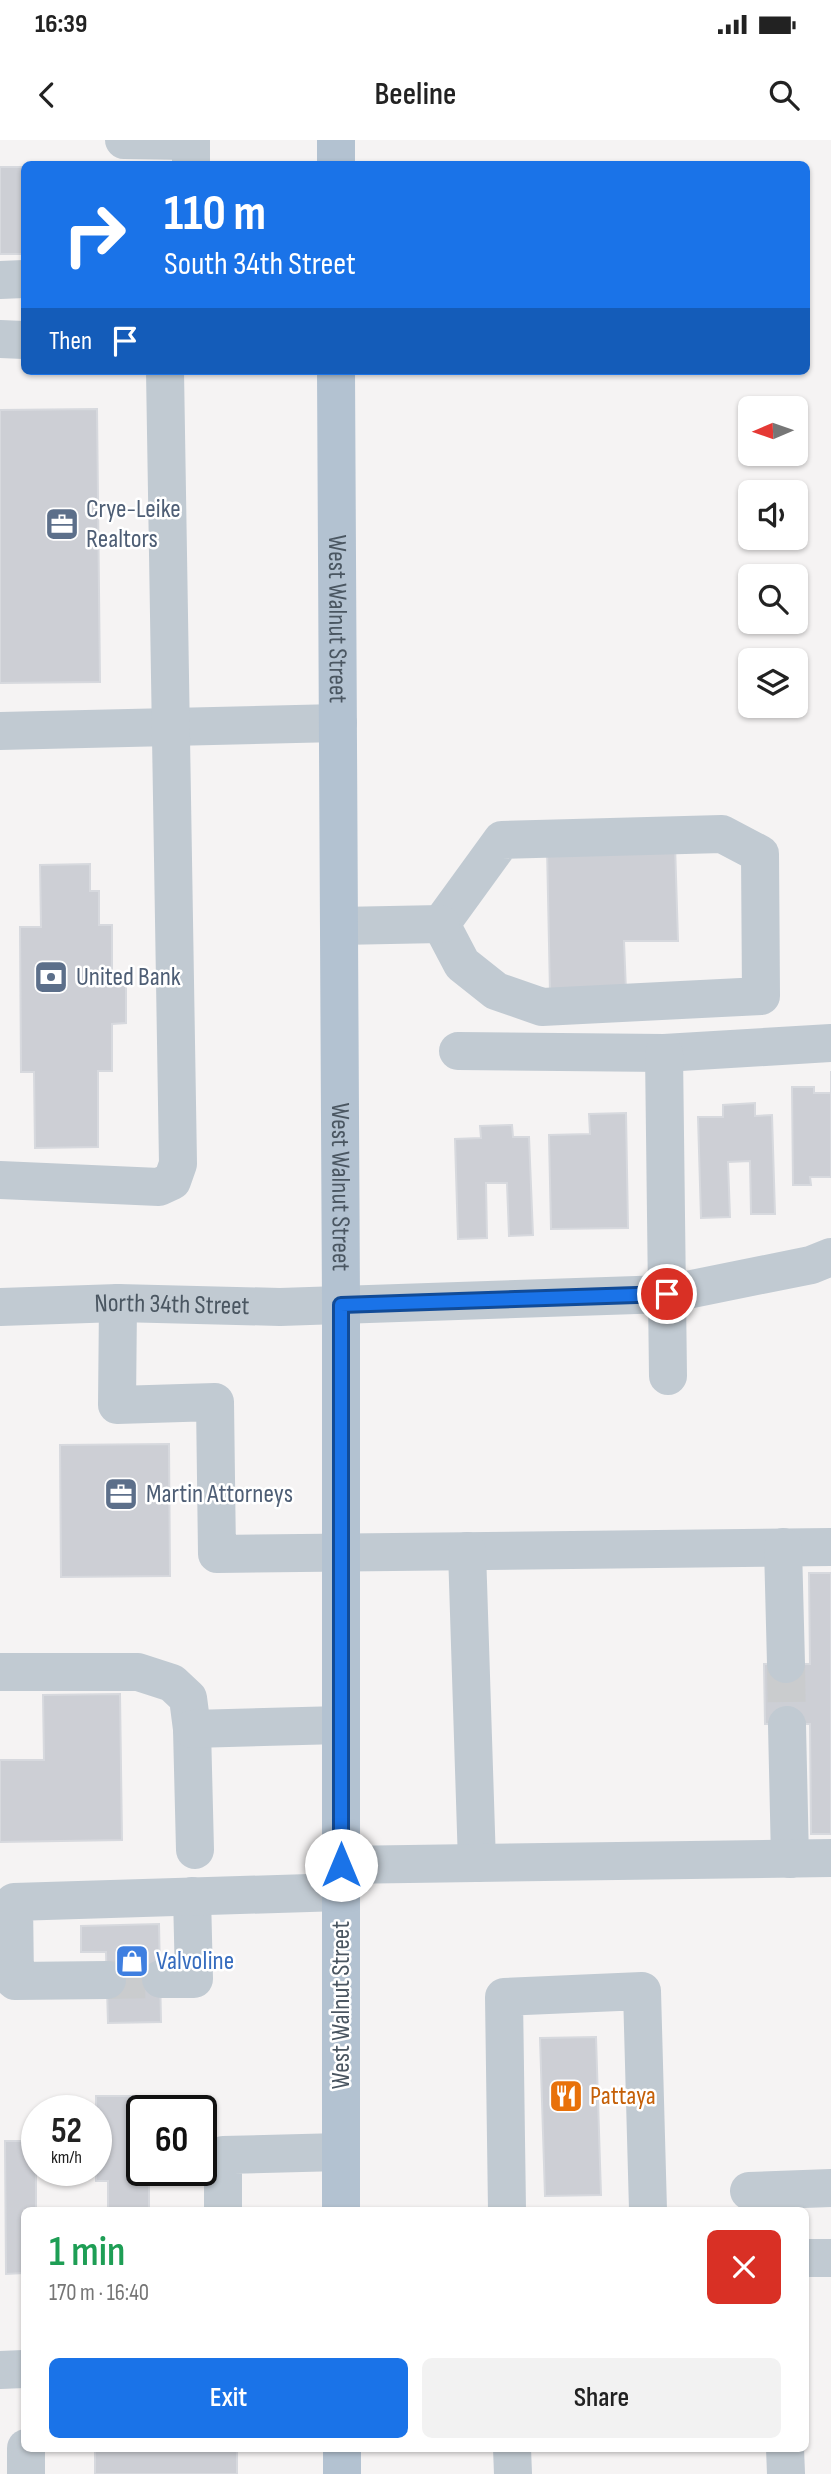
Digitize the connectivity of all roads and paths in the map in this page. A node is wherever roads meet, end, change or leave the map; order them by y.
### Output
1 (124, 140) edge
2 (336, 140) edge
3 (191, 161) edge
4 (336, 161) edge
5 (21, 279) edge
6 (0, 280) edge
7 (0, 339) edge
8 (21, 340) edge
9 (165, 375) edge
10 (336, 375) edge
11 (338, 723) junction
12 (170, 727) junction
13 (0, 731) edge
14 (441, 924) junction
15 (339, 926) junction
16 (831, 1043) edge
17 (458, 1051) dead end
18 (664, 1053) junction
19 (0, 1180) edge
20 (831, 1257) edge
21 (667, 1294) junction
22 (118, 1303) junction
23 (341, 1305) junction
24 (0, 1307) edge
25 (668, 1376) dead end
26 (783, 1547) junction
27 (831, 1547) edge
28 (467, 1551) junction
29 (340, 1552) junction
30 (786, 1664) tunnel mouth
31 (0, 1672) edge
32 (787, 1724) tunnel mouth
33 (341, 1725) junction
34 (192, 1729) junction
35 (195, 1850) dead end
36 (831, 1858) edge
37 (790, 1859) junction
38 (477, 1863) junction
39 (341, 1878) junction
40 (192, 1896) junction
41 (161, 1979) tunnel mouth
42 (107, 1980) tunnel mouth
43 (341, 2152) junction
44 (831, 2188) edge
45 (749, 2191) dead end
46 (223, 2207) edge
47 (341, 2207) edge
48 (507, 2207) edge
49 (648, 2207) edge
50 (809, 2258) edge
51 (831, 2259) edge
52 (21, 2369) edge
53 (0, 2370) edge
54 (26, 2452) edge
55 (342, 2452) edge
56 (513, 2452) edge
57 (785, 2452) edge
58 (26, 2474) edge
59 (342, 2474) edge
60 (513, 2474) edge
61 (786, 2474) edge

1 - 3 street
2 - 4 main road
5 - 6 street
7 - 8 street
9 - 12 street
10 - 11 main road, West Walnut Street
11 - 12 street
11 - 15 main road, West Walnut Street
12 - 13 street
12 - 19 street
14 - 14 street
14 - 15 street
15 - 23 main road, West Walnut Street
16 - 18 street
17 - 18 street
18 - 21 street
20 - 21 street, North 34th Street
21 - 23 street, North 34th Street
21 - 25 street
22 - 23 street, North 34th Street
22 - 24 street, North 34th Street
22 - 29 street
23 - 29 main road, West Walnut Street
26 - 27 street
26 - 28 street
26 - 30 street
28 - 29 street
28 - 38 street
29 - 33 main road, West Walnut Street
31 - 34 street
32 - 37 street
33 - 34 street
33 - 39 main road, West Walnut Street
34 - 35 street
36 - 37 street
37 - 38 street
38 - 39 street
39 - 40 street
39 - 43 main road, West Walnut Street
40 - 41 street
40 - 42 street
43 - 46 street
43 - 47 main road, West Walnut Street
44 - 45 street
48 - 49 street
50 - 51 street
52 - 53 street
54 - 58 street
55 - 59 main road
56 - 60 street
57 - 61 street

